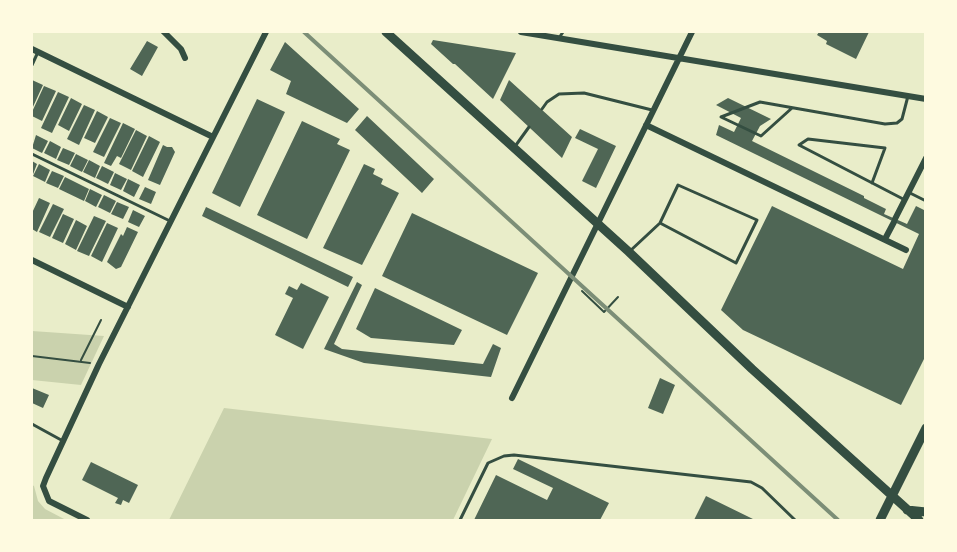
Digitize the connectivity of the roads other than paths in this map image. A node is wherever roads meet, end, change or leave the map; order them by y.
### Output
1 (164, 32) edge
2 (266, 32) edge
3 (386, 32) edge
4 (521, 32) edge
5 (692, 32) edge
6 (561, 35) edge
7 (35, 51) edge
8 (185, 58) dead end
9 (679, 58) junction
10 (32, 65) edge
11 (908, 96) junction
12 (926, 99) edge
13 (792, 108) junction
14 (542, 110) dead end
15 (653, 111) junction
16 (646, 125) junction
17 (529, 127) dead end
18 (213, 137) junction
19 (513, 148) junction
20 (32, 154) edge
21 (926, 158) edge
22 (872, 183) junction
23 (908, 192) junction
24 (905, 200) junction
25 (926, 201) edge
26 (171, 221) junction
27 (660, 223) junction
28 (598, 224) junction
29 (885, 239) junction
30 (906, 250) dead end
31 (629, 252) junction
32 (32, 260) edge
33 (128, 307) junction
34 (512, 398) dead end
35 (32, 424) edge
36 (926, 428) edge
37 (63, 441) junction
38 (892, 496) junction
39 (907, 510) junction
40 (926, 512) edge
41 (87, 520) edge
42 (460, 520) edge
43 (795, 520) edge
44 (880, 520) edge
45 (919, 520) edge

1 - 8 street
2 - 18 street
3 - 19 main road
4 - 6 street
5 - 9 street
6 - 9 street
7 - 10 lane
7 - 18 street
9 - 11 street
9 - 15 street
11 - 12 street
11 - 13 lane
13 - 13 lane
14 - 15 lane
15 - 16 street
16 - 28 street
16 - 29 street
17 - 19 lane
18 - 26 street
19 - 28 main road
20 - 26 lane
21 - 23 street
22 - 22 lane
22 - 24 lane
23 - 24 street
23 - 25 lane
24 - 29 street
26 - 33 street
27 - 27 lane
27 - 31 lane
28 - 31 main road
28 - 34 street
29 - 30 street
31 - 38 main road
32 - 33 street
33 - 37 street
35 - 37 lane
36 - 38 main road
37 - 41 street
38 - 39 main road
38 - 44 main road
39 - 40 main road
39 - 45 main road
42 - 43 lane

